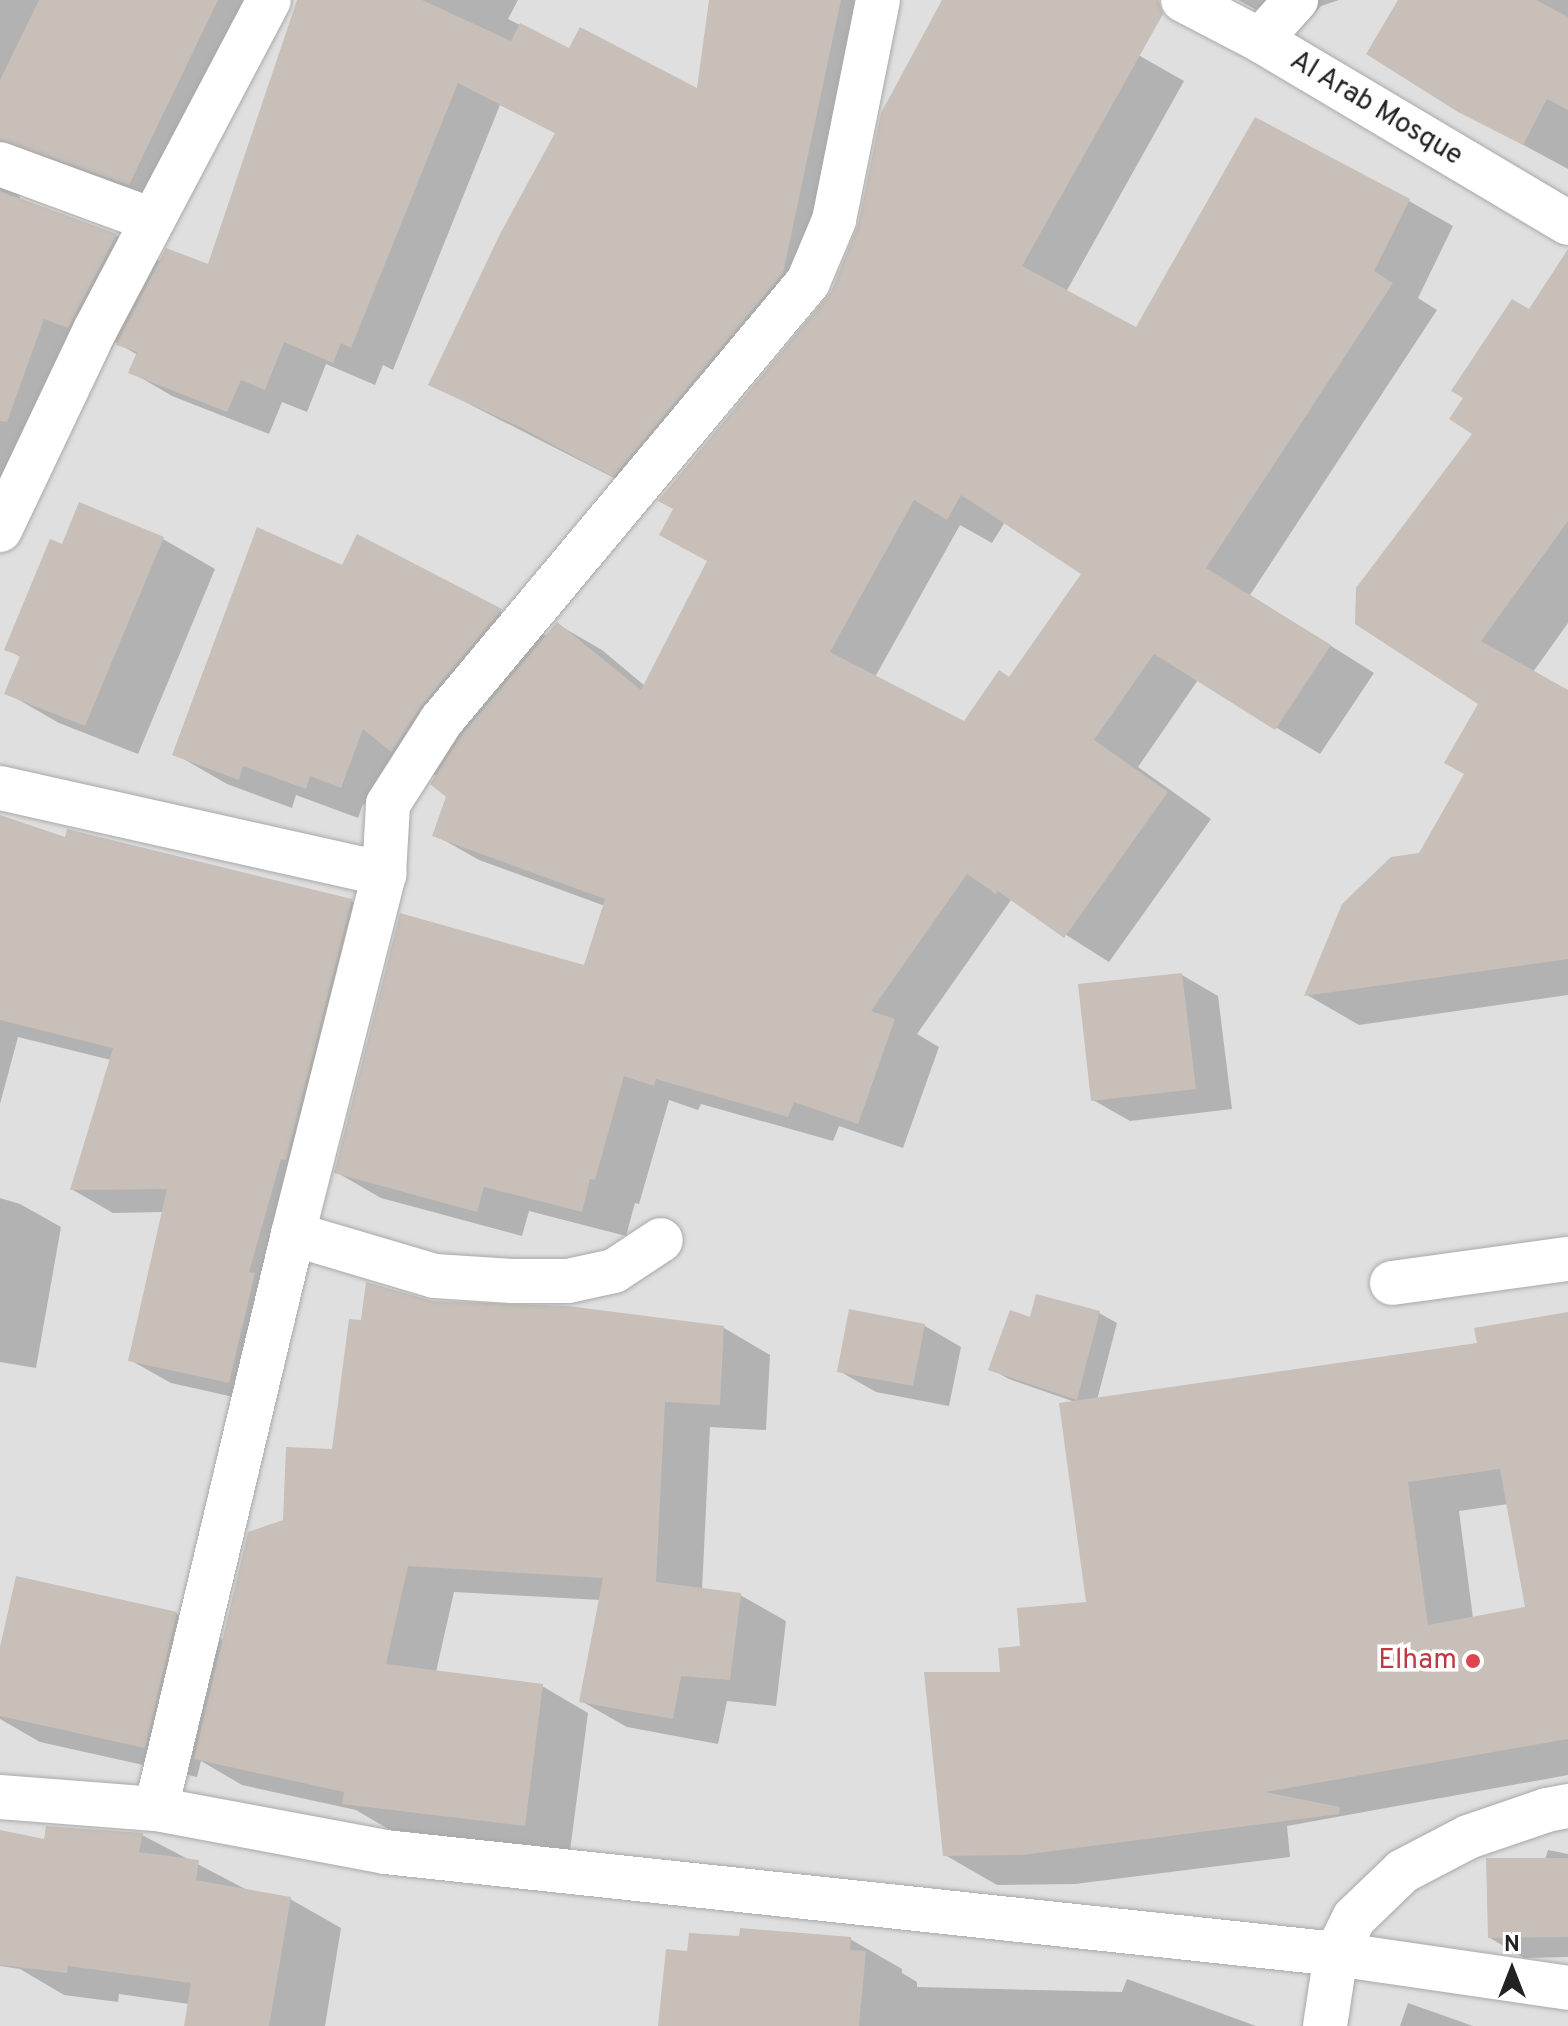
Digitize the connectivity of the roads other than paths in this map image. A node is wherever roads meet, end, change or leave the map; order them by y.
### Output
1 (269, 0) edge
2 (878, 0) edge
3 (1183, 0) edge
4 (1296, 0) edge
5 (1260, 40) junction
6 (0, 164) edge
7 (152, 220) junction
8 (1568, 223) edge
9 (0, 530) edge
10 (0, 788) edge
11 (384, 874) junction
12 (293, 1234) junction
13 (661, 1240) dead end
14 (1568, 1259) edge
15 (1392, 1283) dead end
16 (0, 1797) edge
17 (1568, 1806) edge
18 (156, 1809) junction
19 (1336, 1954) junction
20 (1568, 1988) edge
21 (1325, 2026) edge

1 - 7 street
2 - 11 street
3 - 5 street, Al Arab Mosque
4 - 5 street
5 - 8 street, Al Arab Mosque
6 - 7 street
7 - 9 street
10 - 11 street
11 - 12 street
12 - 13 street
12 - 18 street
14 - 15 street
16 - 18 street
17 - 19 street
18 - 19 street
19 - 20 street
19 - 21 street

